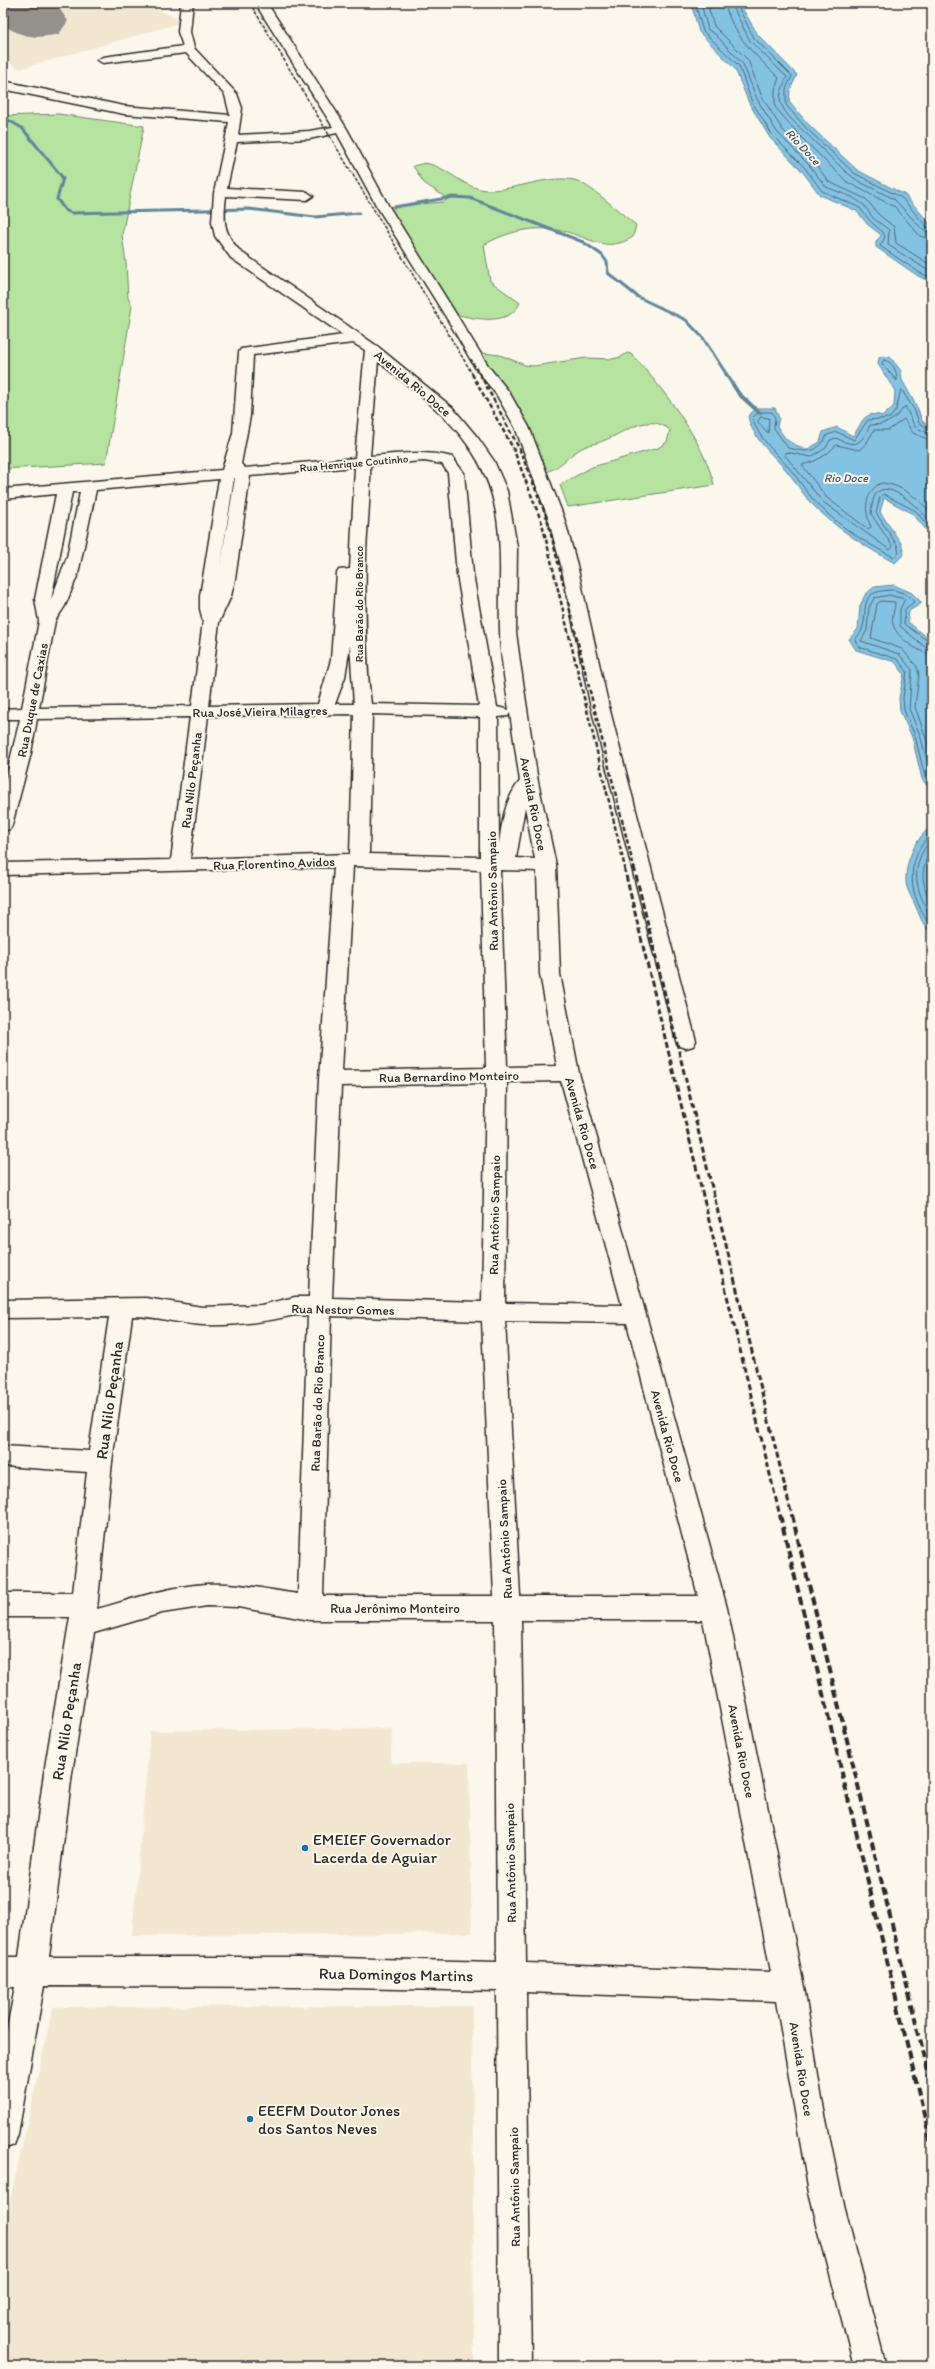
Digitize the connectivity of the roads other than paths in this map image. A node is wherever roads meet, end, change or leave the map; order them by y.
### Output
1 (187, 3) edge
2 (262, 3) edge
3 (189, 49) junction
4 (103, 60) dead end
5 (3, 85) edge
6 (234, 129) junction
7 (341, 130) junction
8 (221, 192) junction
9 (307, 196) dead end
10 (364, 343) junction
11 (363, 466) junction
12 (234, 471) junction
13 (89, 487) junction
14 (65, 489) junction
15 (3, 494) edge
16 (47, 621) junction
17 (3, 703) edge
18 (200, 706) junction
19 (30, 708) junction
20 (363, 709) junction
21 (324, 710) junction
22 (489, 712) junction
23 (518, 713) junction
24 (3, 714) edge
25 (529, 782) junction
26 (3, 825) edge
27 (351, 860) junction
28 (498, 865) junction
29 (546, 865) junction
30 (180, 866) junction
31 (3, 869) edge
32 (686, 1041) dead end
33 (569, 1073) junction
34 (497, 1076) junction
35 (330, 1079) junction
36 (122, 1307) junction
37 (321, 1307) junction
38 (3, 1308) edge
39 (493, 1312) junction
40 (636, 1314) junction
41 (3, 1456) edge
42 (100, 1462) junction
43 (3, 1605) edge
44 (310, 1608) junction
45 (714, 1608) junction
46 (508, 1609) junction
47 (83, 1615) junction
48 (3, 1972) edge
49 (32, 1972) junction
50 (512, 1976) junction
51 (790, 1987) junction
52 (3, 2134) edge
53 (515, 2366) edge
54 (870, 2366) edge

1 - 3 street, Avenida Rio Doce
2 - 7 street
3 - 4 street
3 - 6 street, Avenida Rio Doce
5 - 6 street
6 - 7 street
6 - 8 street, Avenida Rio Doce
7 - 32 street
8 - 9 street
8 - 10 street, Avenida Rio Doce
10 - 11 street, Rua Barão do Rio Branco
10 - 12 street, Rua Nilo Peçanha
10 - 23 street, Avenida Rio Doce
11 - 12 street, Rua Henrique Coutinho
11 - 20 street, Rua Barão do Rio Branco
11 - 21 street
11 - 22 street, Rua Henrique Coutinho
12 - 13 street, Rua Henrique Coutinho
12 - 18 street, Rua Nilo Peçanha
13 - 14 street, Rua Henrique Coutinho
13 - 16 street, Rua Duque de Caxias
14 - 15 street, Rua Henrique Coutinho
14 - 16 street, Rua Duque de Caxias
16 - 19 street, Rua Duque de Caxias
17 - 19 street
18 - 19 street, Rua José Vieira Milagres
18 - 21 street, Rua José Vieira Milagres
18 - 30 street, Rua Nilo Peçanha
19 - 24 street, Rua José Vieira Milagres
19 - 26 street, Rua Duque de Caxias
20 - 21 street, Rua José Vieira Milagres
20 - 22 street, Rua José Vieira Milagres
20 - 27 street, Rua Barão do Rio Branco
22 - 23 street, Rua José Vieira Milagres
22 - 28 street, Rua Antônio Sampaio
23 - 25 street, Avenida Rio Doce
25 - 28 street
25 - 29 street, Avenida Rio Doce
27 - 28 street, Rua Florentino Avidos
27 - 30 street, Rua Florentino Avidos
27 - 35 street, Rua Barão do Rio Branco
28 - 29 street, Rua Florentino Avidos
28 - 34 street, Rua Antônio Sampaio
29 - 33 street, Avenida Rio Doce
30 - 31 street, Rua Florentino Avidos
33 - 34 street, Rua Bernardino Monteiro
33 - 40 street, Avenida Rio Doce
34 - 35 street, Rua Bernardino Monteiro
34 - 39 street, Rua Antônio Sampaio
35 - 37 street, Rua Barão do Rio Branco
36 - 37 street, Rua Nestor Gomes
36 - 38 street, Rua Nestor Gomes
36 - 42 street, Rua Nilo Peçanha
37 - 39 street, Rua Nestor Gomes
37 - 44 street, Rua Barão do Rio Branco
39 - 40 street, Rua Nestor Gomes
39 - 46 street, Rua Antônio Sampaio
40 - 45 street, Avenida Rio Doce
41 - 42 street
42 - 47 street, Rua Nilo Peçanha
43 - 47 street, Rua Jerônimo Monteiro
44 - 46 street, Rua Jerônimo Monteiro
44 - 47 street, Rua Jerônimo Monteiro
45 - 46 street, Rua Jerônimo Monteiro
45 - 51 street, Avenida Rio Doce
46 - 50 street, Rua Antônio Sampaio
47 - 49 street, Rua Nilo Peçanha
48 - 49 street, Rua Domingos Martins
49 - 50 street, Rua Domingos Martins
49 - 52 street, Rua Nilo Peçanha
50 - 51 street, Rua Domingos Martins
50 - 53 street, Rua Antônio Sampaio
51 - 54 street, Avenida Rio Doce

